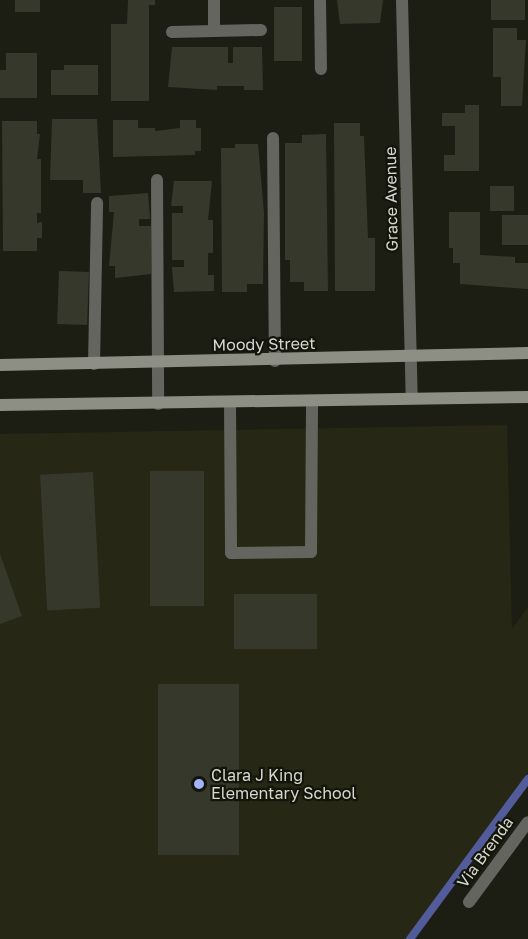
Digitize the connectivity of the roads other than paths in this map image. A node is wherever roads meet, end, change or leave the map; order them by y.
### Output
1 (214, 0) edge
2 (320, 0) edge
3 (402, 0) edge
4 (261, 30) dead end
5 (214, 31) junction
6 (172, 32) dead end
7 (321, 69) dead end
8 (273, 138) dead end
9 (157, 180) dead end
10 (96, 203) dead end
11 (528, 353) edge
12 (411, 358) junction
13 (275, 361) junction
14 (158, 363) junction
15 (94, 364) junction
16 (0, 365) edge
17 (528, 397) edge
18 (412, 398) junction
19 (312, 401) junction
20 (230, 403) junction
21 (158, 404) junction
22 (0, 405) edge
23 (528, 822) edge
24 (469, 902) dead end

1 - 5 street
2 - 7 street
3 - 12 street, Grace Avenue
4 - 5 street
5 - 6 street
8 - 13 street
9 - 14 street
10 - 15 street
11 - 12 main road, Moody Street
12 - 13 main road, Moody Street
12 - 18 street, Grace Avenue
13 - 14 main road, Moody Street
14 - 15 main road, Moody Street
14 - 21 street
15 - 16 main road, Moody Street
17 - 18 main road
18 - 19 main road
19 - 20 main road
19 - 20 street
20 - 21 main road
21 - 22 main road
23 - 24 street, Via Brenda

